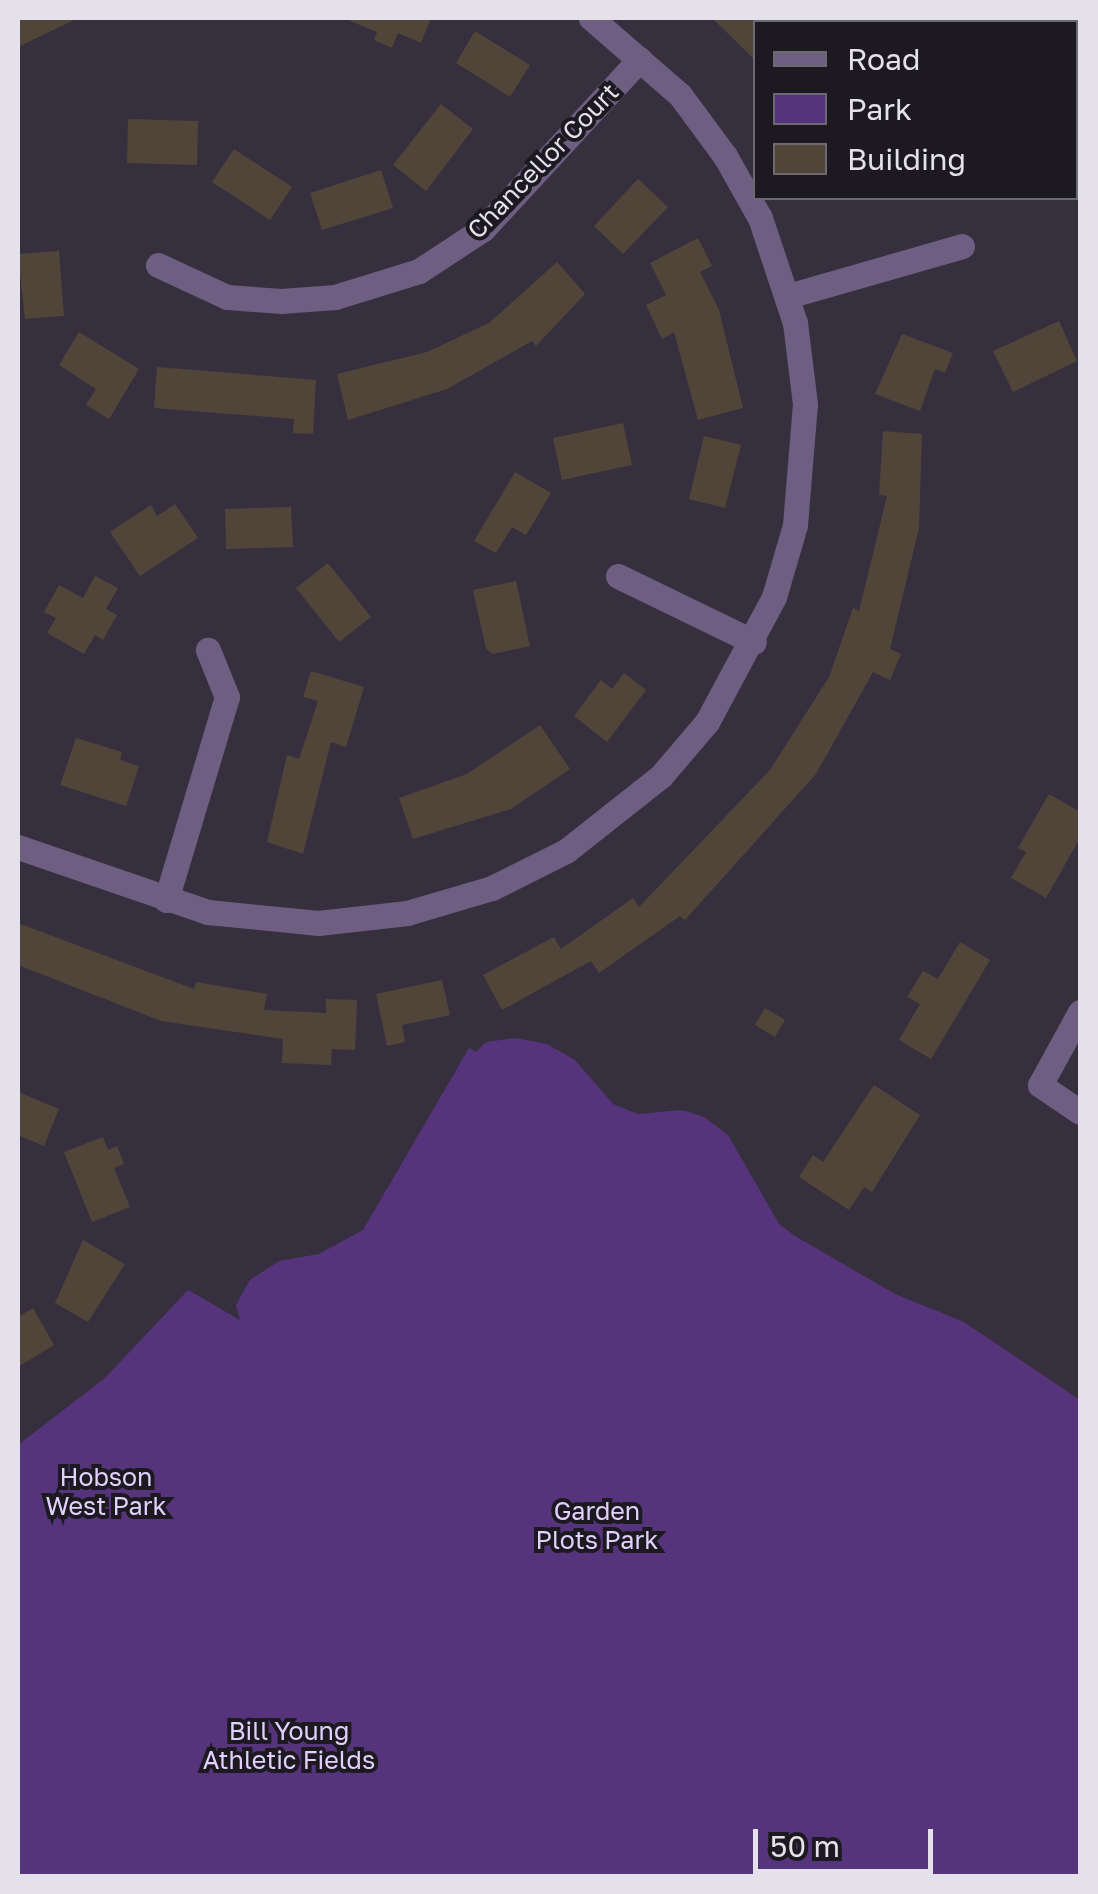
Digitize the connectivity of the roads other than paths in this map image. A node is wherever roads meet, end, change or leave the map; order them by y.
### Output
1 (591, 18) edge
2 (640, 59) junction
3 (962, 246) dead end
4 (158, 265) dead end
5 (788, 296) junction
6 (618, 576) dead end
7 (754, 642) junction
8 (208, 650) dead end
9 (18, 847) edge
10 (166, 900) junction
11 (1080, 1012) edge
12 (1080, 1112) edge

1 - 2 street
2 - 4 street, Chancellor Court
2 - 5 street
3 - 5 street
5 - 7 street
6 - 7 street
7 - 10 street
8 - 10 street
9 - 10 street
11 - 12 street

